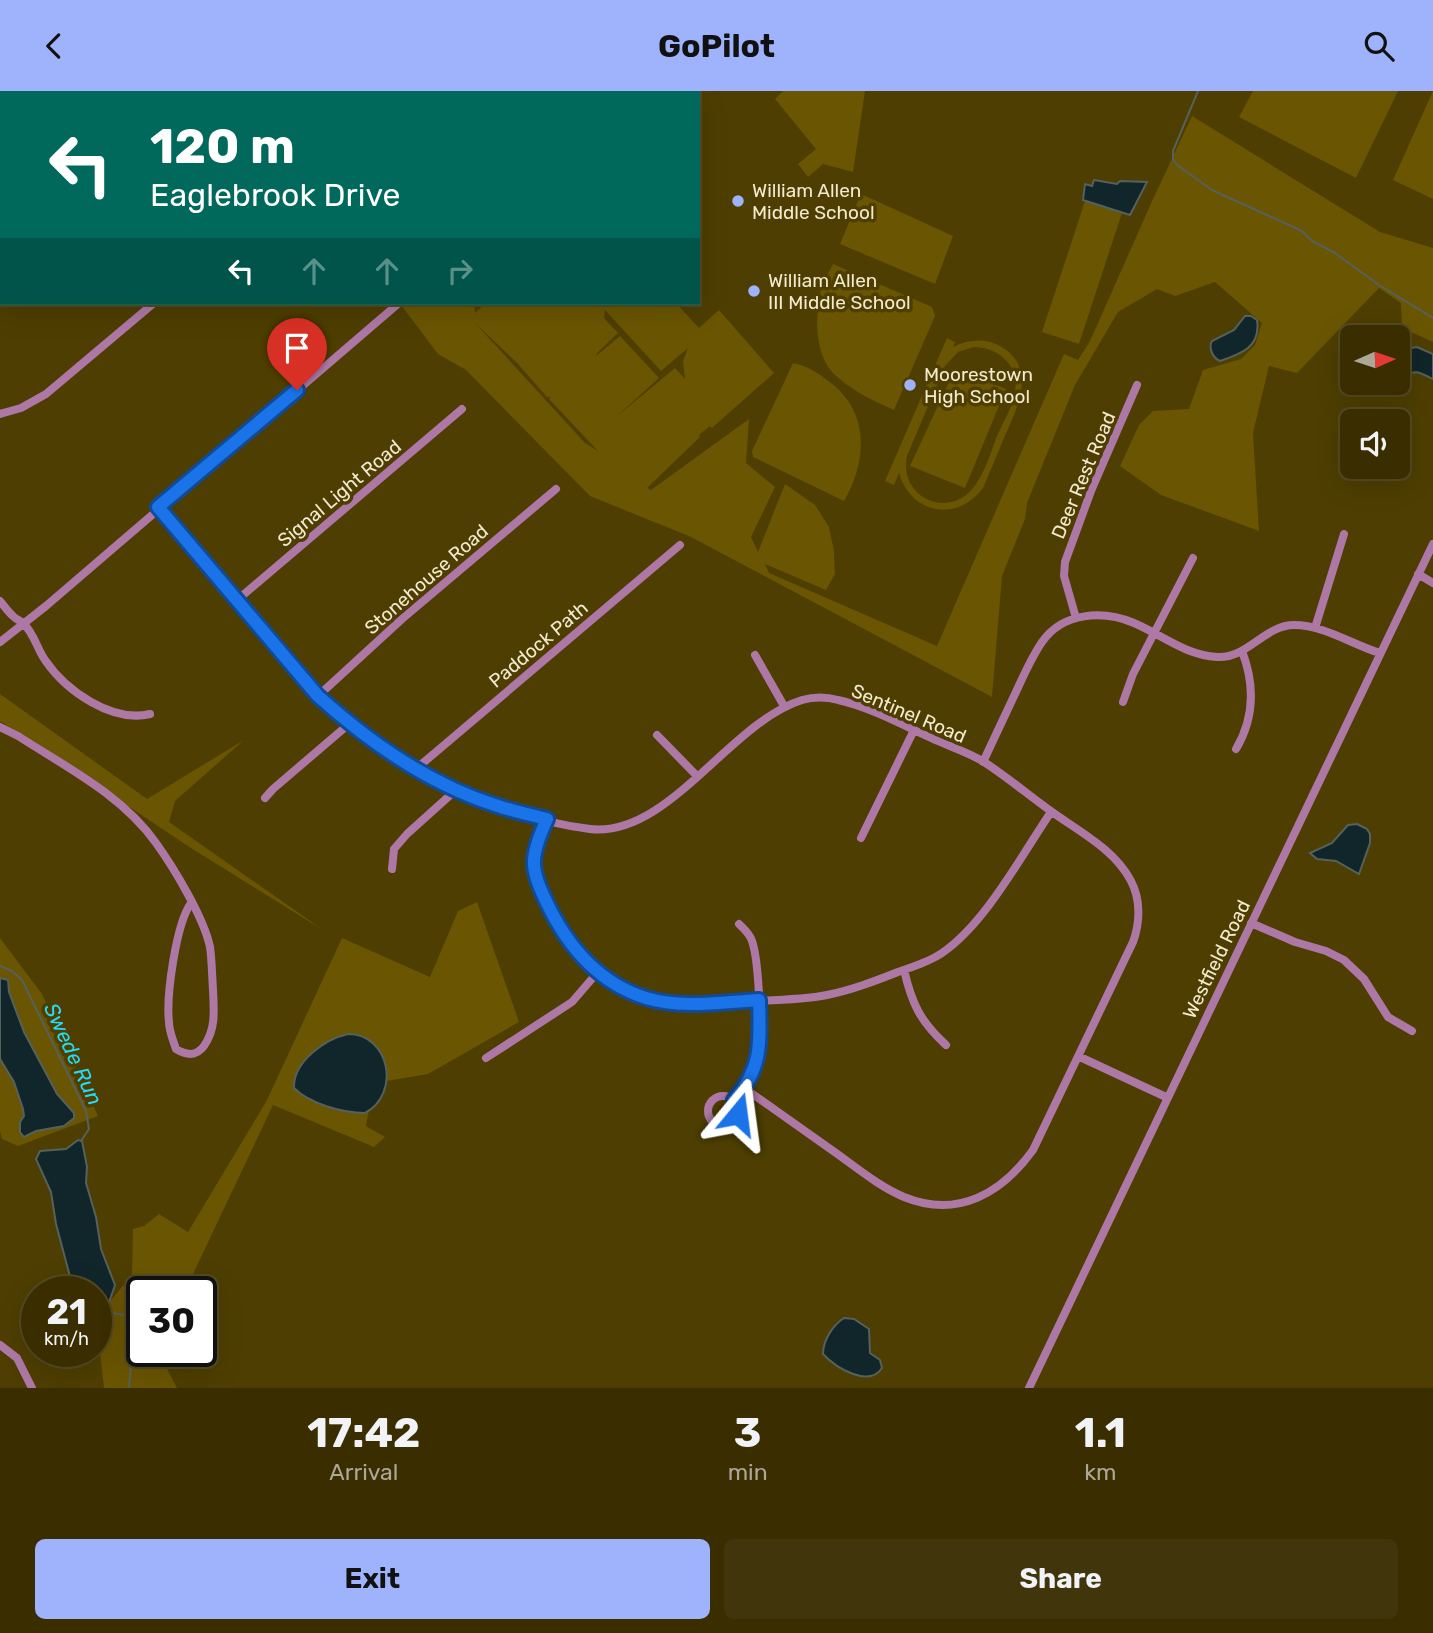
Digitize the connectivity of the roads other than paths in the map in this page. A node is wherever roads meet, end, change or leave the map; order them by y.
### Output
1 (152, 305) edge
2 (397, 305) edge
3 (1137, 385) dead end
4 (462, 409) dead end
5 (0, 414) edge
6 (556, 489) dead end
7 (158, 507) junction
8 (1343, 534) dead end
9 (1433, 544) edge
10 (680, 545) dead end
11 (1193, 558) dead end
12 (1418, 574) junction
13 (1433, 583) edge
14 (0, 601) edge
15 (236, 601) junction
16 (1076, 618) junction
17 (23, 623) junction
18 (1315, 628) junction
19 (1153, 633) junction
20 (0, 642) edge
21 (1242, 651) junction
22 (1380, 653) junction
23 (755, 655) dead end
24 (318, 696) junction
25 (1123, 702) dead end
26 (784, 706) junction
27 (150, 715) dead end
28 (349, 724) junction
29 (0, 727) edge
30 (914, 730) junction
31 (657, 735) dead end
32 (1236, 749) dead end
33 (983, 762) junction
34 (417, 768) junction
35 (697, 776) junction
36 (457, 789) junction
37 (265, 798) dead end
38 (1051, 812) junction
39 (547, 819) junction
40 (861, 838) dead end
41 (392, 869) dead end
42 (191, 903) junction
43 (1251, 923) junction
44 (739, 924) dead end
45 (904, 970) junction
46 (597, 973) junction
47 (759, 1000) junction
48 (1412, 1031) dead end
49 (946, 1045) dead end
50 (1080, 1057) junction
51 (486, 1058) dead end
52 (744, 1088) junction
53 (1166, 1097) junction
54 (734, 1100) dead end
55 (0, 1345) edge
56 (32, 1388) edge
57 (1029, 1388) edge

1 - 5 street
2 - 7 street
3 - 16 street, Deer Rest Road
4 - 15 street, Signal Light Road
6 - 24 street, Stonehouse Road
7 - 15 street, Sentinel Road
7 - 17 street
8 - 18 street
9 - 12 street, Westfield Road
10 - 34 street, Paddock Path
11 - 19 street
12 - 13 street
12 - 22 street, Westfield Road
14 - 17 street
15 - 24 street, Sentinel Road
16 - 19 street
16 - 33 street
17 - 20 street
17 - 27 street
18 - 21 street
18 - 22 street
19 - 21 street
19 - 25 street
21 - 32 street
22 - 43 street, Westfield Road
23 - 26 street
24 - 28 street, Sentinel Road
26 - 30 street, Sentinel Road
26 - 35 street, Sentinel Road
28 - 34 street, Sentinel Road
28 - 37 street
29 - 42 street
30 - 33 street, Sentinel Road
30 - 40 street
31 - 35 street
33 - 38 street, Sentinel Road
34 - 36 street, Sentinel Road
35 - 39 street, Sentinel Road
36 - 39 street, Sentinel Road
36 - 41 street
38 - 45 street
38 - 50 street, Sentinel Road
39 - 46 street
42 - 42 street
43 - 48 street
43 - 53 street, Westfield Road
44 - 47 street
45 - 47 street
45 - 49 street
46 - 47 street
46 - 51 street
47 - 52 street
50 - 52 street, Sentinel Road
50 - 53 street
52 - 54 street
53 - 57 street, Westfield Road
55 - 56 street

